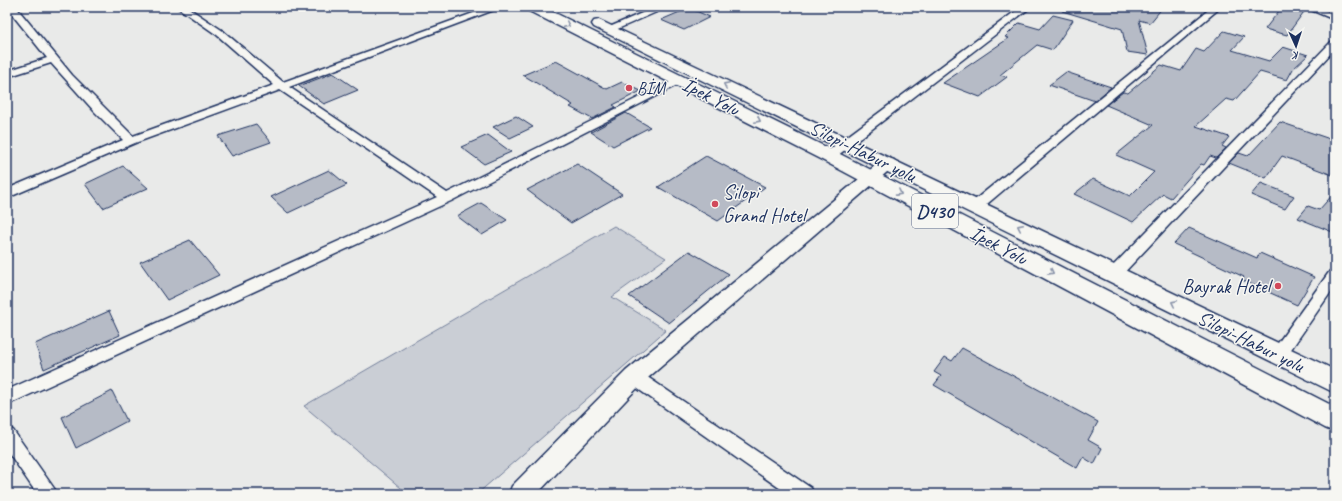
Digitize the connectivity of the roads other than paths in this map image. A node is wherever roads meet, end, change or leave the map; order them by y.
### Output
1 (11, 7) edge
2 (181, 7) edge
3 (498, 7) edge
4 (532, 7) edge
5 (563, 7) edge
6 (664, 7) edge
7 (1027, 7) edge
8 (1217, 7) edge
9 (1308, 7) edge
10 (1335, 17) edge
11 (610, 29) junction
12 (1335, 43) edge
13 (52, 60) junction
14 (7, 74) edge
15 (680, 81) junction
16 (281, 86) junction
17 (131, 141) junction
18 (848, 144) junction
19 (829, 156) junction
20 (888, 163) junction
21 (870, 178) junction
22 (7, 194) edge
23 (446, 198) junction
24 (976, 206) junction
25 (1114, 274) junction
26 (1335, 275) edge
27 (1279, 354) junction
28 (634, 377) junction
29 (1335, 382) edge
30 (7, 398) edge
31 (1335, 420) edge
32 (7, 435) edge
33 (48, 494) edge
34 (521, 494) edge
35 (804, 494) edge

1 - 13 street
2 - 16 street
3 - 16 street
4 -> 15 highway, İpek Yolu / D430
5 - 11 highway, Silopi-Habur yolu / D430
6 - 11 street
7 - 18 street
8 - 24 street
9 - 10 street
18 -> 11 highway, Silopi-Habur yolu / D430
12 - 25 street
13 - 14 street
13 - 17 street
15 -> 19 highway, İpek Yolu / D430
15 - 23 street
16 - 17 street
16 - 23 street
17 - 22 street
18 - 19 street
18 - 20 highway, Silopi-Habur yolu / D430
19 - 21 highway, İpek Yolu / D430
20 - 21 street
20 - 24 highway, Silopi-Habur yolu / D430
21 - 28 street
21 -> 31 highway, İpek Yolu / D430
23 - 30 street
25 -> 24 highway, Silopi-Habur yolu / D430
27 -> 25 highway, Silopi-Habur yolu / D430
26 - 27 street
27 - 29 highway, Silopi-Habur yolu / D430
28 - 34 street
28 - 35 street
32 - 33 street

